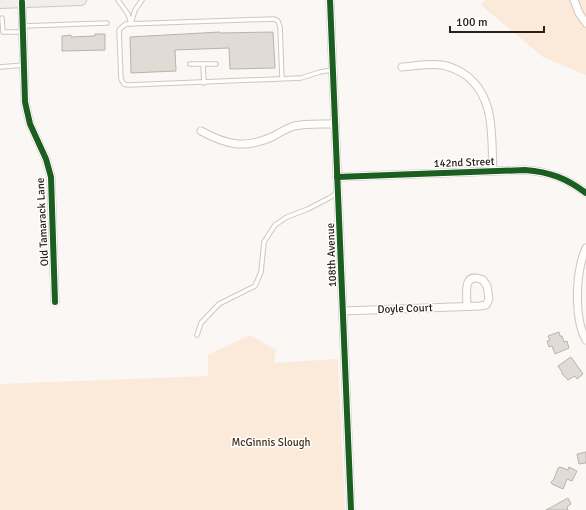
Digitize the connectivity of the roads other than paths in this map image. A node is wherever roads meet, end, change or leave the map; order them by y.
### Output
1 (81, 0) edge
2 (118, 0) edge
3 (142, 0) edge
4 (330, 0) edge
5 (574, 0) edge
6 (22, 2) junction
7 (0, 3) edge
8 (2, 18) dead end
9 (107, 23) dead end
10 (586, 23) edge
11 (131, 24) junction
12 (23, 29) junction
13 (190, 64) dead end
14 (203, 64) junction
15 (216, 64) dead end
16 (24, 65) junction
17 (0, 67) edge
18 (402, 67) dead end
19 (332, 70) junction
20 (282, 80) junction
21 (204, 83) junction
22 (334, 124) junction
23 (201, 131) dead end
24 (493, 171) junction
25 (338, 177) junction
26 (338, 192) junction
27 (586, 193) edge
28 (586, 248) edge
29 (55, 302) dead end
30 (467, 306) dead end
31 (343, 311) junction
32 (197, 335) dead end
33 (586, 340) edge
34 (351, 510) edge

1 - 6 main road
2 - 11 lane
3 - 11 lane
4 - 19 street, 108th Avenue
5 - 10 street
6 - 7 main road
6 - 12 street, Old Tamarack Lane
8 - 12 lane
9 - 12 lane
11 - 20 lane
11 - 21 lane
12 - 16 street, Old Tamarack Lane
13 - 14 lane
14 - 15 lane
14 - 21 lane
16 - 17 lane
16 - 29 street, Old Tamarack Lane
18 - 24 street
19 - 20 lane
19 - 22 street, 108th Avenue
20 - 21 lane
22 - 23 street
22 - 25 street, 108th Avenue
24 - 25 street, 142nd Street
24 - 27 street, 142nd Street
25 - 26 street, 108th Avenue
26 - 31 street, 108th Avenue
26 - 32 lane
28 - 33 street
30 - 31 street, Doyle Court
31 - 34 street, 108th Avenue

